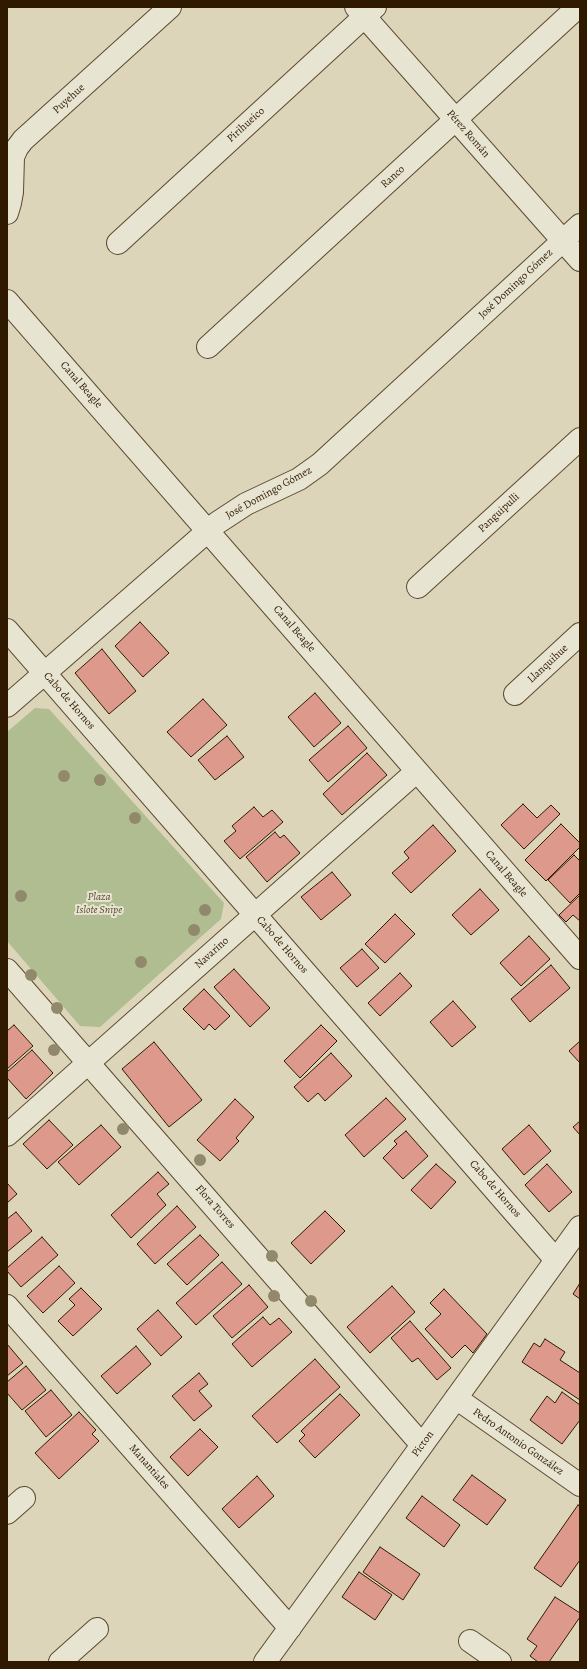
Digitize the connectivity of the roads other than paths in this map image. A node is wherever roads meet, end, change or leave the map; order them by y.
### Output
1 (170, 7) edge
2 (578, 7) edge
3 (365, 10) edge
4 (456, 120) junction
5 (7, 212) edge
6 (580, 225) edge
7 (563, 241) junction
8 (118, 242) dead end
9 (580, 260) edge
10 (7, 301) edge
11 (208, 347) dead end
12 (580, 439) edge
13 (207, 531) junction
14 (418, 587) dead end
15 (7, 630) edge
16 (580, 634) edge
17 (44, 673) junction
18 (515, 694) dead end
19 (7, 706) edge
20 (417, 770) junction
21 (256, 915) junction
22 (580, 958) edge
23 (7, 970) edge
24 (89, 1064) junction
25 (7, 1136) edge
26 (580, 1227) edge
27 (556, 1260) junction
28 (7, 1306) edge
29 (456, 1398) junction
30 (422, 1445) junction
31 (580, 1485) edge
32 (24, 1498) dead end
33 (7, 1513) edge
34 (290, 1628) junction
35 (97, 1629) dead end
36 (470, 1641) dead end
37 (60, 1662) edge
38 (266, 1662) edge
39 (500, 1662) edge

1 - 5 street, Puyehue
2 - 4 street, Ranco
3 - 4 street, Pérez Román
3 - 8 street, Pirihueico
4 - 7 street, Pérez Román
4 - 11 street, Ranco
6 - 7 street, José Domingo Gómez
7 - 9 street, Pérez Román
7 - 13 street, José Domingo Gómez
10 - 13 street, Canal Beagle
12 - 14 street, Panguipulli
13 - 17 street, José Domingo Gómez
13 - 20 street, Canal Beagle
15 - 17 street, Cabo de Hornos
16 - 18 street, Llanquihue
17 - 19 street, José Domingo Gómez
17 - 21 street, Cabo de Hornos
20 - 21 street, Navarino
20 - 22 street, Canal Beagle
21 - 24 street, Navarino
21 - 27 street, Cabo de Hornos
23 - 24 street, Flora Torres
24 - 25 street, Navarino
24 - 30 street, Flora Torres
26 - 27 street, Picton
27 - 29 street, Picton
28 - 34 street, Manantiales
29 - 30 street, Picton
29 - 31 street, Pedro Antonio González
30 - 34 street, Picton
32 - 33 street
34 - 38 street, Picton
35 - 37 street
36 - 39 street

